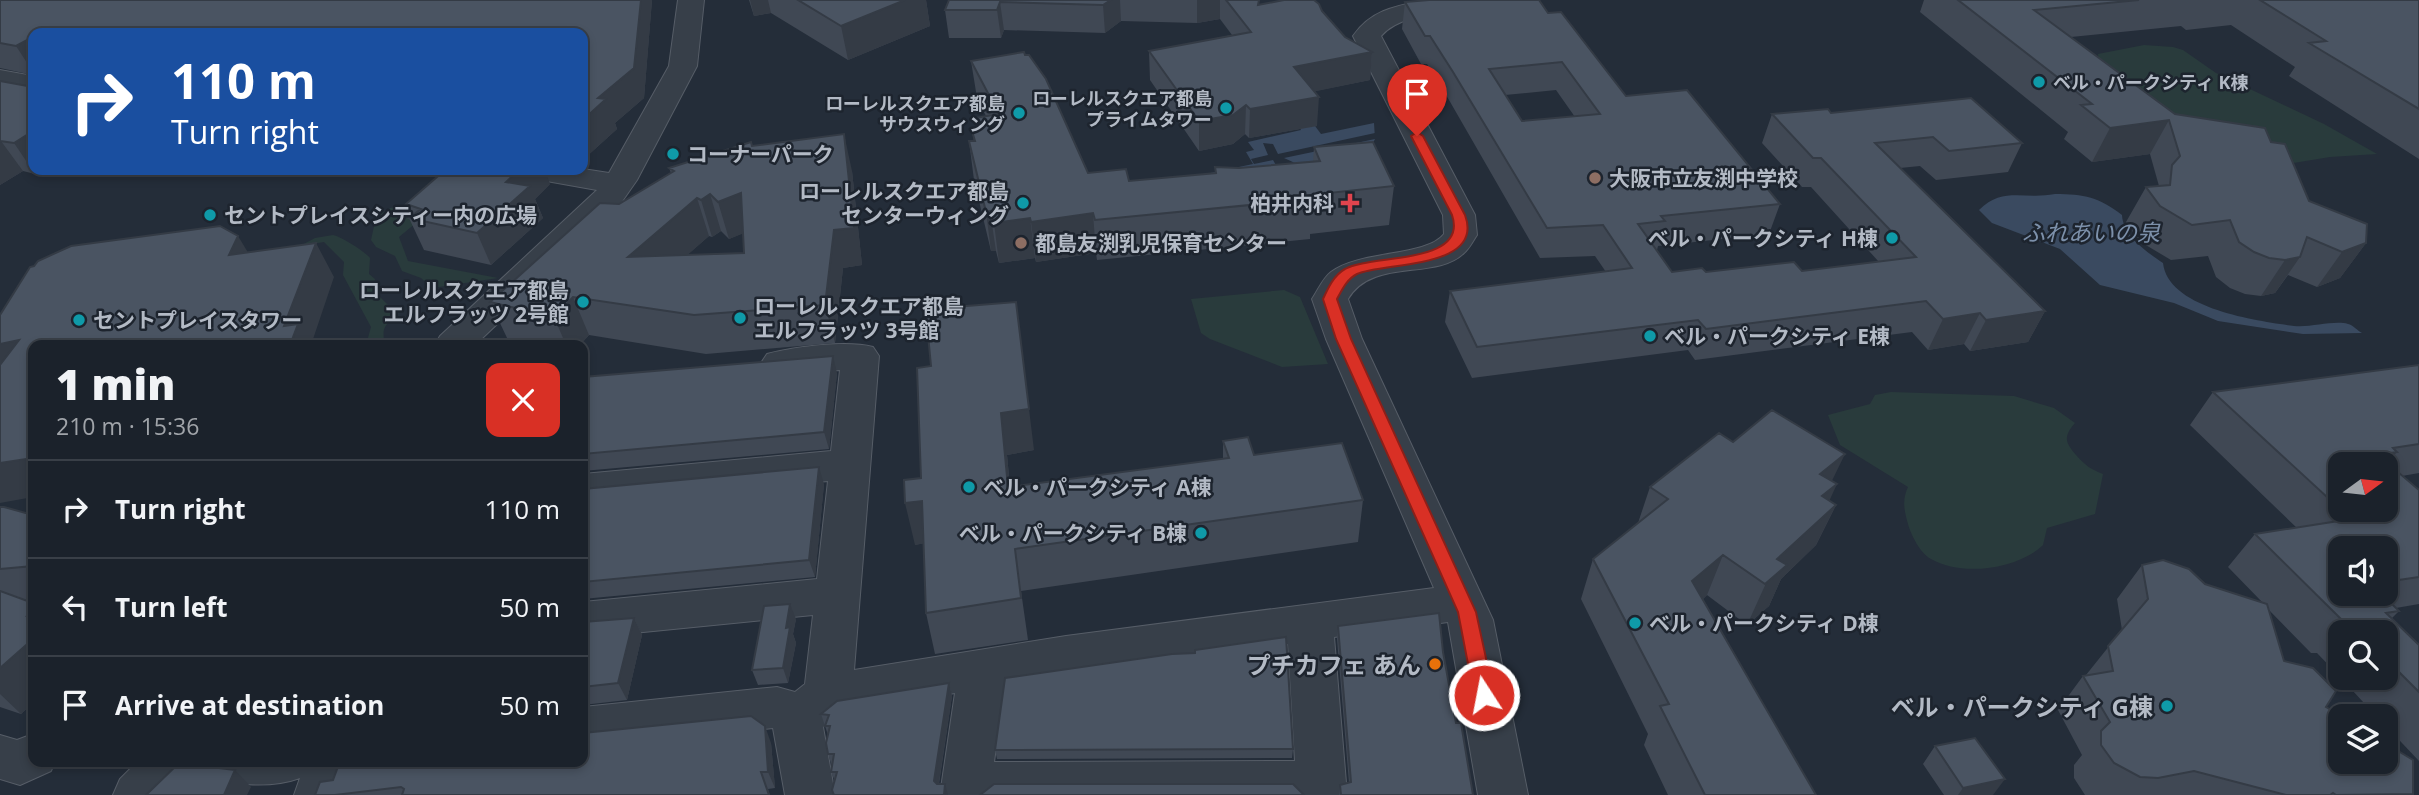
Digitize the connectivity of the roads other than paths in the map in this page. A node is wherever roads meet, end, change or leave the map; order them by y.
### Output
1 (691, 0) edge
2 (1478, 0) edge
3 (0, 79) edge
4 (28, 84) edge
5 (565, 175) edge
6 (618, 184) junction
7 (458, 340) edge
8 (749, 365) edge
9 (850, 464) junction
10 (588, 489) edge
11 (838, 595) junction
12 (1463, 603) junction
13 (588, 620) edge
14 (1310, 623) junction
15 (982, 669) junction
16 (812, 707) junction
17 (588, 727) edge
18 (0, 757) edge
19 (28, 759) edge
20 (165, 767) edge
21 (329, 767) edge
22 (1321, 789) edge
23 (966, 790) edge
24 (138, 795) edge
25 (319, 795) edge
26 (810, 795) edge
27 (1503, 795) edge

1 - 6 street
2 - 12 street
3 - 4 street
5 - 6 street
6 - 7 street
8 - 9 street
9 - 10 street
9 - 11 street
11 - 13 street
11 - 16 street
12 - 14 street
12 - 27 street
14 - 15 street
14 - 22 street
15 - 16 street
15 - 23 street
16 - 17 street
16 - 26 street
18 - 19 street
20 - 24 street
21 - 25 street
22 - 23 street

